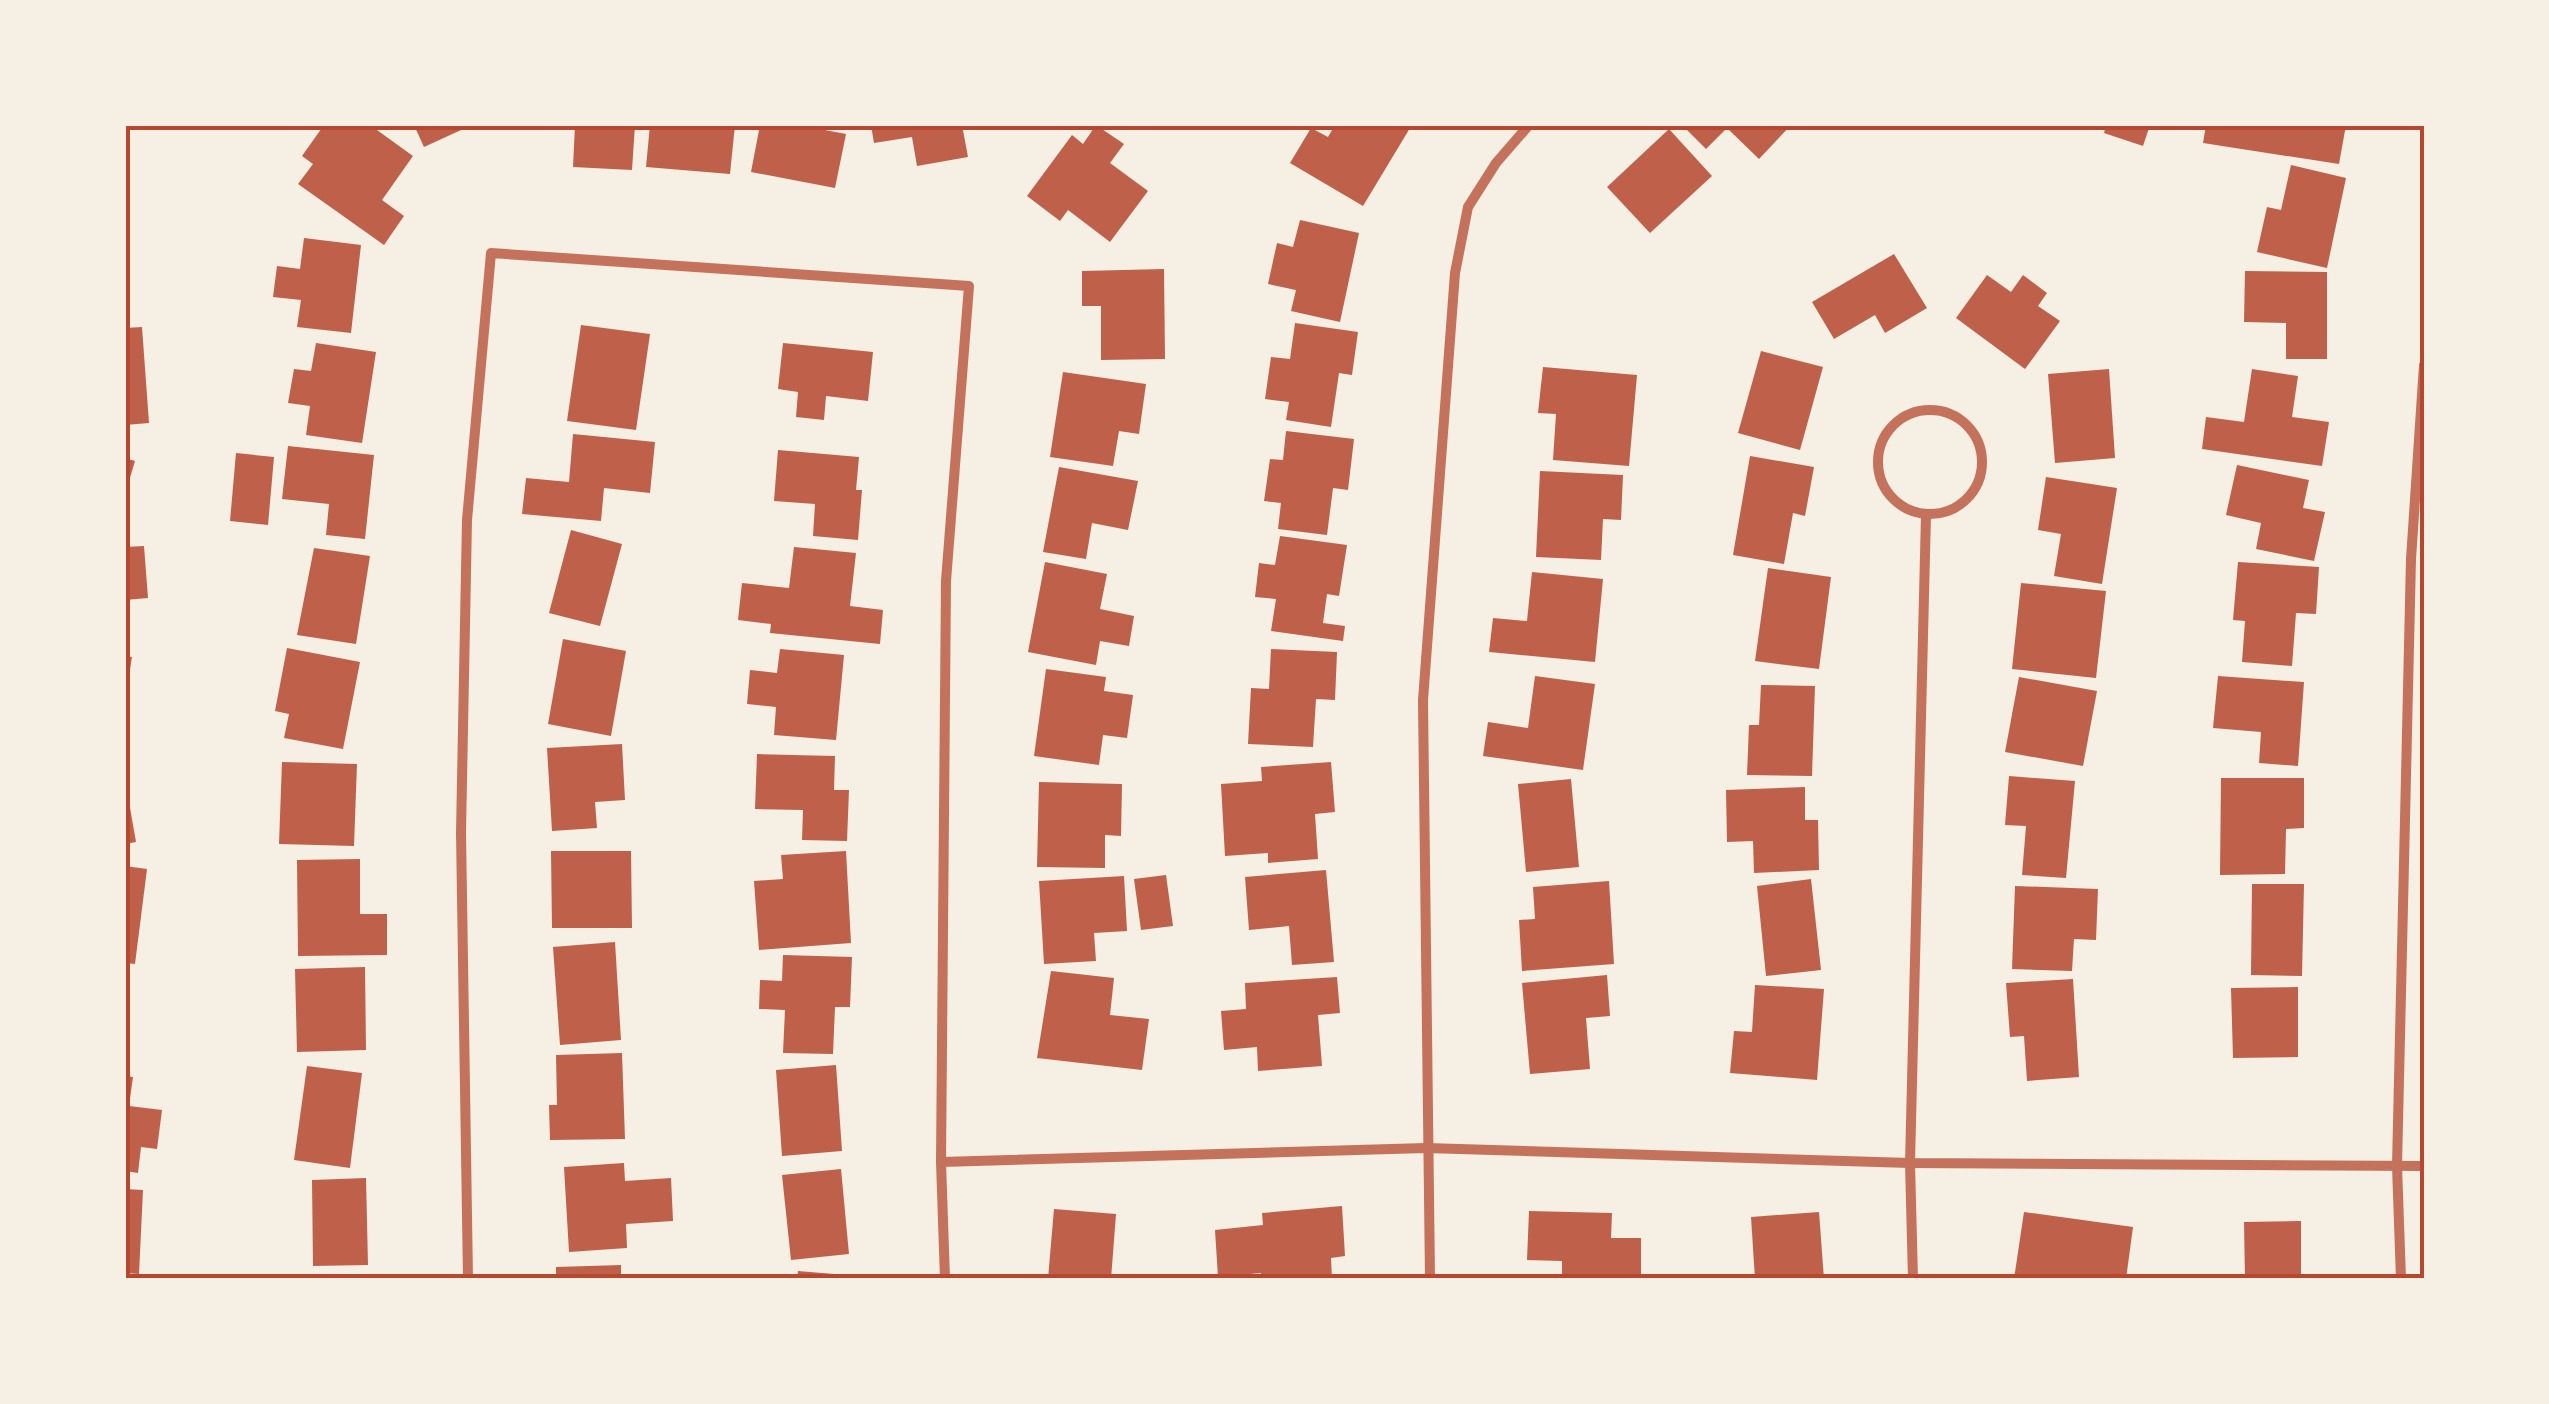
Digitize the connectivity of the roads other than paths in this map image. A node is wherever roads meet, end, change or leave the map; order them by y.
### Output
1 (1529, 125) edge
2 (2424, 366) edge
3 (1926, 514) junction
4 (1426, 1148) junction
5 (942, 1162) junction
6 (1910, 1164) junction
7 (2397, 1166) junction
8 (2424, 1166) edge
9 (468, 1279) edge
10 (945, 1279) edge
11 (1430, 1279) edge
12 (1913, 1279) edge
13 (2401, 1279) edge

1 - 4 street
2 - 7 street
3 - 3 street
3 - 6 street
4 - 5 street
4 - 6 street
4 - 11 street
5 - 9 street
5 - 10 street
6 - 7 street
6 - 12 street
7 - 8 street
7 - 13 street

